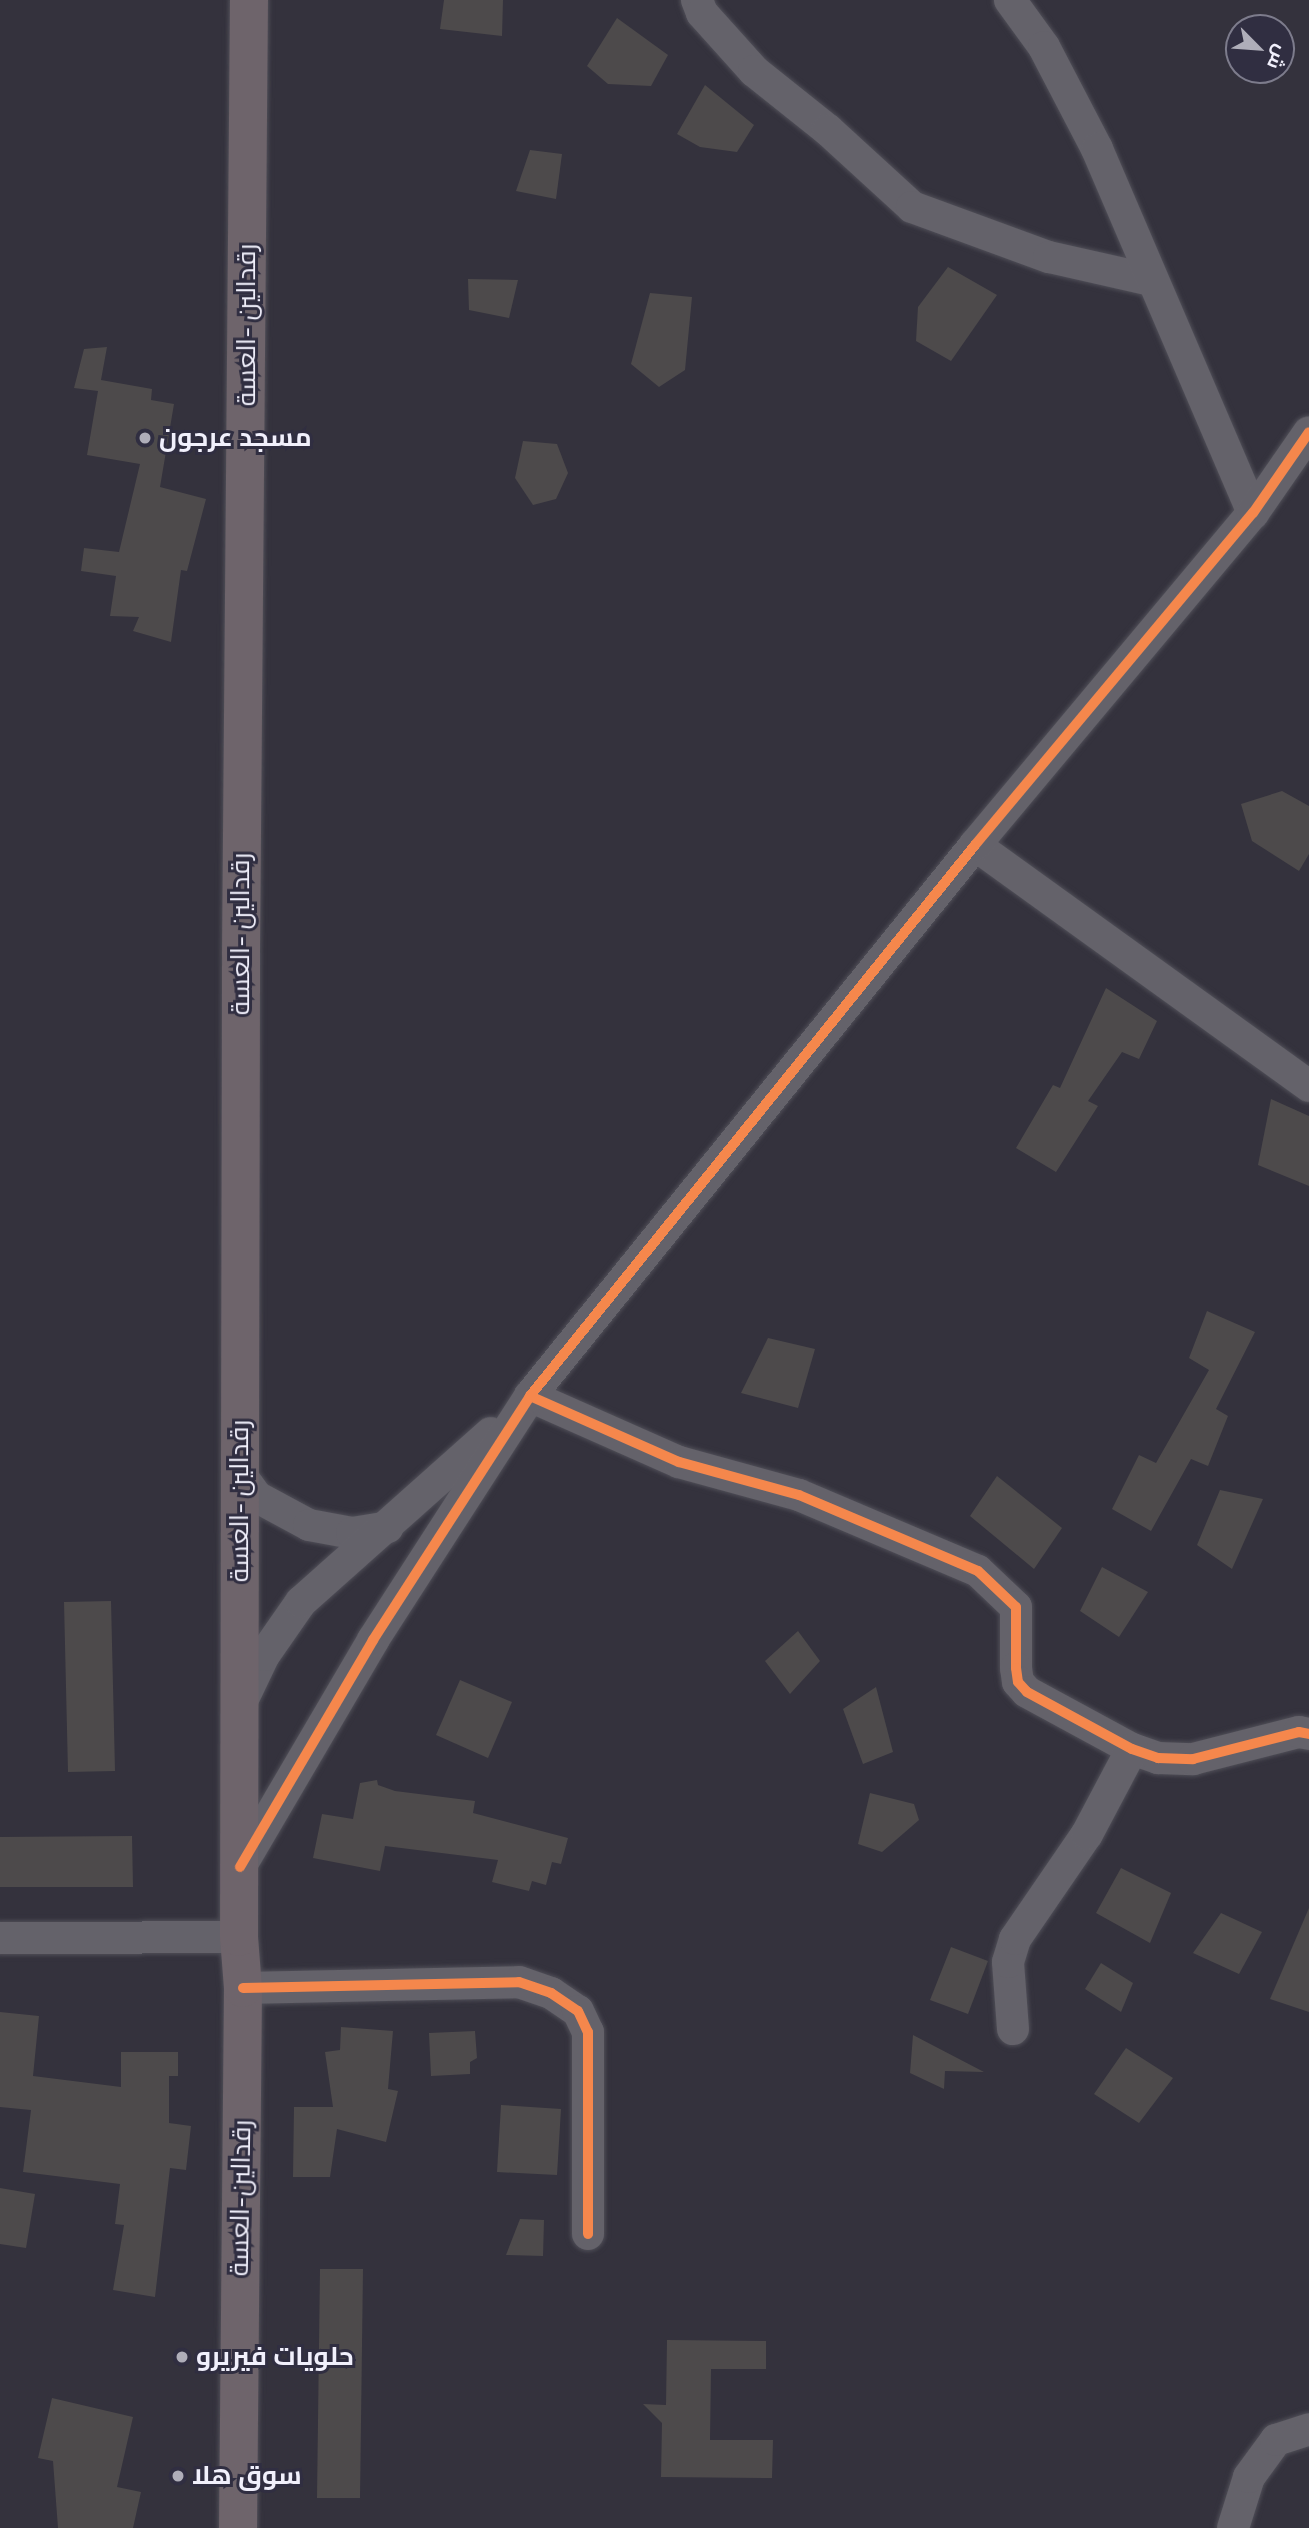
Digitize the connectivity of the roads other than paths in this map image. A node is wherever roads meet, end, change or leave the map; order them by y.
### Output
1 (249, 0) edge
2 (697, 0) edge
3 (1010, 0) edge
4 (1151, 280) junction
5 (1309, 432) edge
6 (1252, 513) junction
7 (975, 845) junction
8 (1309, 1086) edge
9 (530, 1396) junction
10 (240, 1474) junction
11 (388, 1527) junction
12 (239, 1707) junction
13 (1309, 1734) edge
14 (1132, 1749) junction
15 (240, 1867) junction
16 (239, 1937) junction
17 (0, 1938) edge
18 (243, 1987) junction
19 (1013, 2029) dead end
20 (588, 2234) dead end
21 (1309, 2429) edge
22 (238, 2528) edge
23 (1233, 2528) edge

1 - 10 main road, رقدالين -العسة
2 - 4 street
3 - 4 street
4 - 6 street
5 - 6 street
6 - 7 street
7 - 8 street
7 - 9 street
9 - 11 street
9 - 14 street
9 - 15 street
10 - 11 street
10 - 12 main road, رقدالين -العسة
11 - 12 street
12 - 15 main road, رقدالين -العسة
13 - 14 street
14 - 19 street
15 - 16 main road, رقدالين-العسة
16 - 17 street
16 - 18 main road, رقدالين-العسة
18 - 20 street
18 - 22 main road, رقدالين-العسة
21 - 23 street

